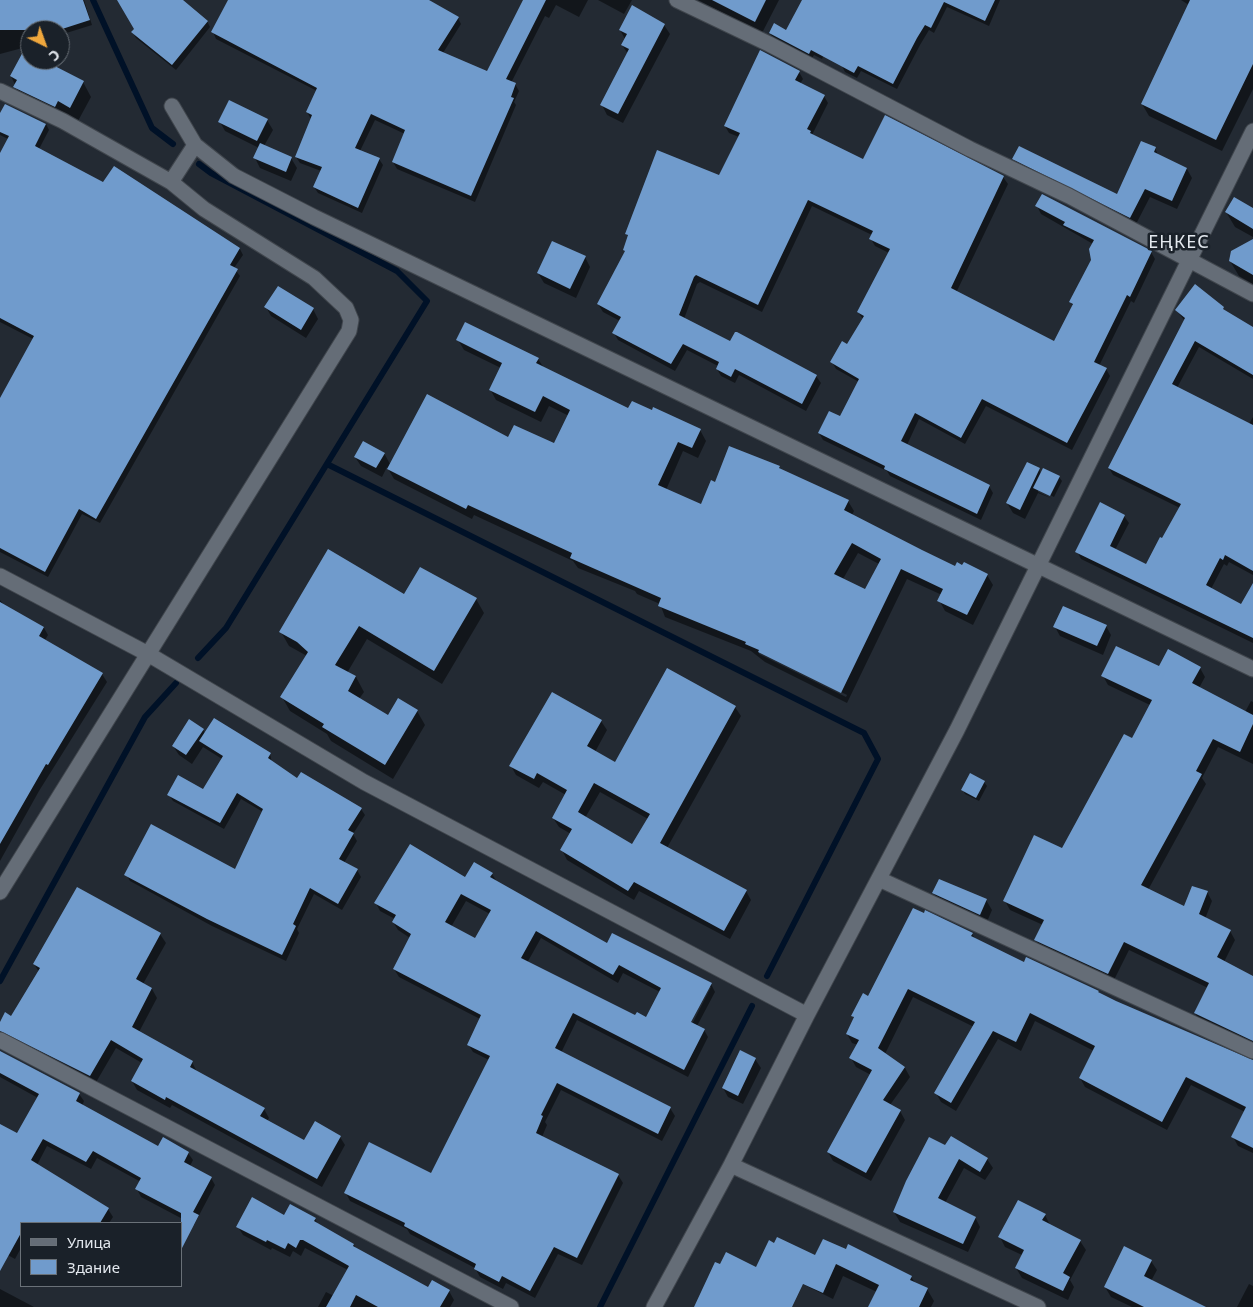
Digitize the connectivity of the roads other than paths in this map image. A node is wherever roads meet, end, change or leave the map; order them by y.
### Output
1 (677, 0) edge
2 (0, 91) edge
3 (172, 106) dead end
4 (1253, 131) edge
5 (195, 145) junction
6 (171, 182) junction
7 (1190, 260) junction
8 (1253, 294) edge
9 (1040, 566) junction
10 (0, 576) edge
11 (148, 654) junction
12 (1253, 669) edge
13 (879, 878) junction
14 (0, 892) edge
15 (807, 1014) junction
16 (0, 1040) edge
17 (1253, 1051) edge
18 (731, 1165) junction
19 (510, 1307) edge
20 (654, 1307) edge
21 (1038, 1307) edge

1 - 7 street
2 - 6 street
3 - 5 street
4 - 7 street
5 - 6 street
5 - 9 street
6 - 11 street
7 - 8 street
7 - 9 street
9 - 12 street
9 - 13 street
10 - 11 street
11 - 14 street
11 - 15 street
13 - 15 street
13 - 17 street
15 - 18 street
16 - 19 street
18 - 20 street
18 - 21 street

